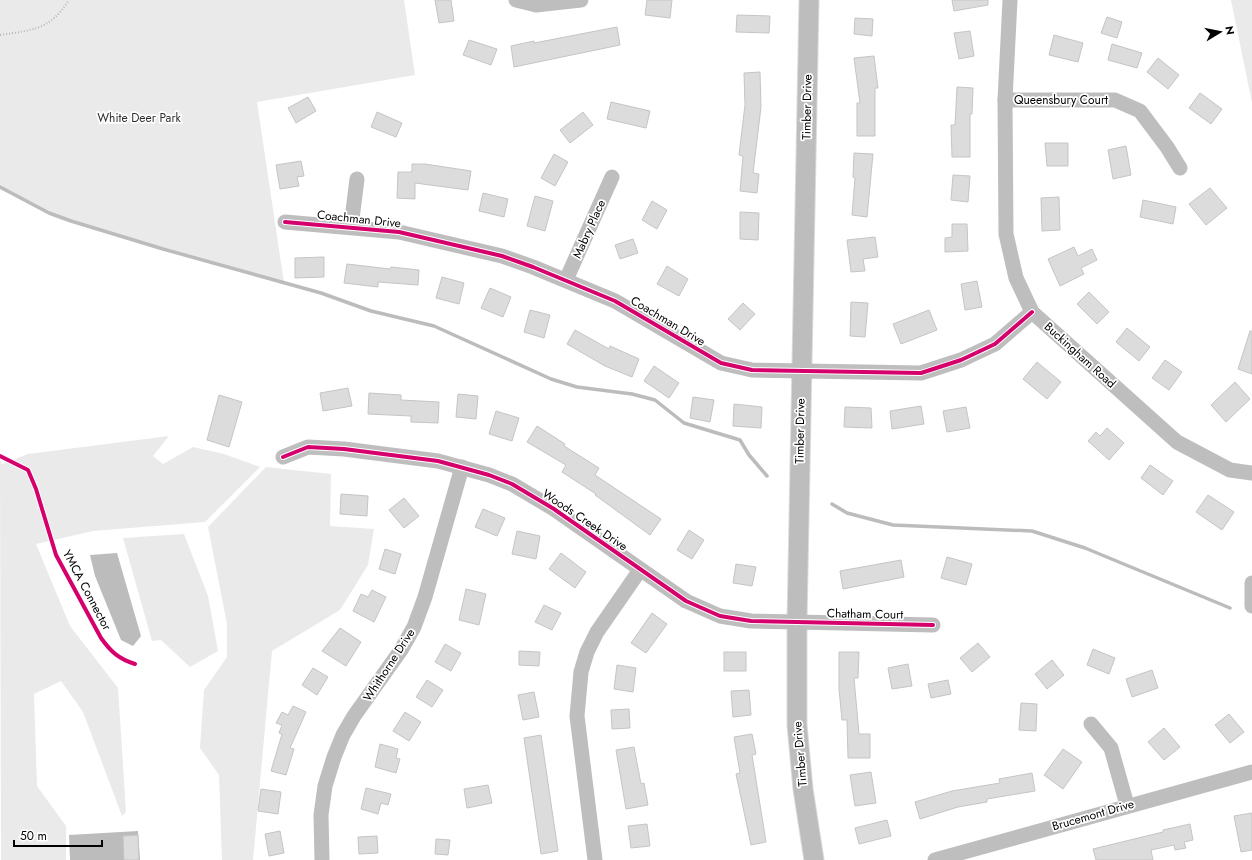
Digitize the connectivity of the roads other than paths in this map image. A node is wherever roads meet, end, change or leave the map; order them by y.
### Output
1 (516, 0) edge
2 (582, 0) edge
3 (810, 0) edge
4 (1010, 0) edge
5 (1005, 100) junction
6 (1180, 168) dead end
7 (612, 177) dead end
8 (357, 179) dead end
9 (285, 222) dead end
10 (351, 227) junction
11 (566, 280) junction
12 (1032, 312) junction
13 (801, 371) junction
14 (283, 457) dead end
15 (462, 467) junction
16 (1252, 473) edge
17 (640, 570) junction
18 (1252, 583) edge
19 (1252, 606) edge
20 (796, 622) junction
21 (933, 625) dead end
22 (1091, 724) dead end
23 (1252, 772) edge
24 (1127, 805) junction
25 (322, 860) edge
26 (595, 860) edge
27 (814, 860) edge
28 (935, 860) edge

1 - 2 street
3 - 13 main road, Timber Drive
4 - 5 street, Buckingham Road
5 - 6 street, Queensbury Court
5 - 12 street, Buckingham Road
7 - 11 street, Mabry Place
8 - 10 street
9 - 10 street, Coachman Drive
10 - 11 street, Coachman Drive
11 - 13 street, Coachman Drive
12 - 13 street, Coachman Drive
12 - 16 street, Buckingham Road
13 - 20 main road, Timber Drive
14 - 15 street, Woods Creek Drive
15 - 17 street, Woods Creek Drive
15 - 25 street, Whithorne Drive
17 - 20 street, Woods Creek Drive
17 - 26 street
18 - 19 street
20 - 21 street, Chatham Court
20 - 27 main road, Timber Drive
22 - 24 street
23 - 24 street, Brucemont Drive
24 - 28 street, Brucemont Drive

